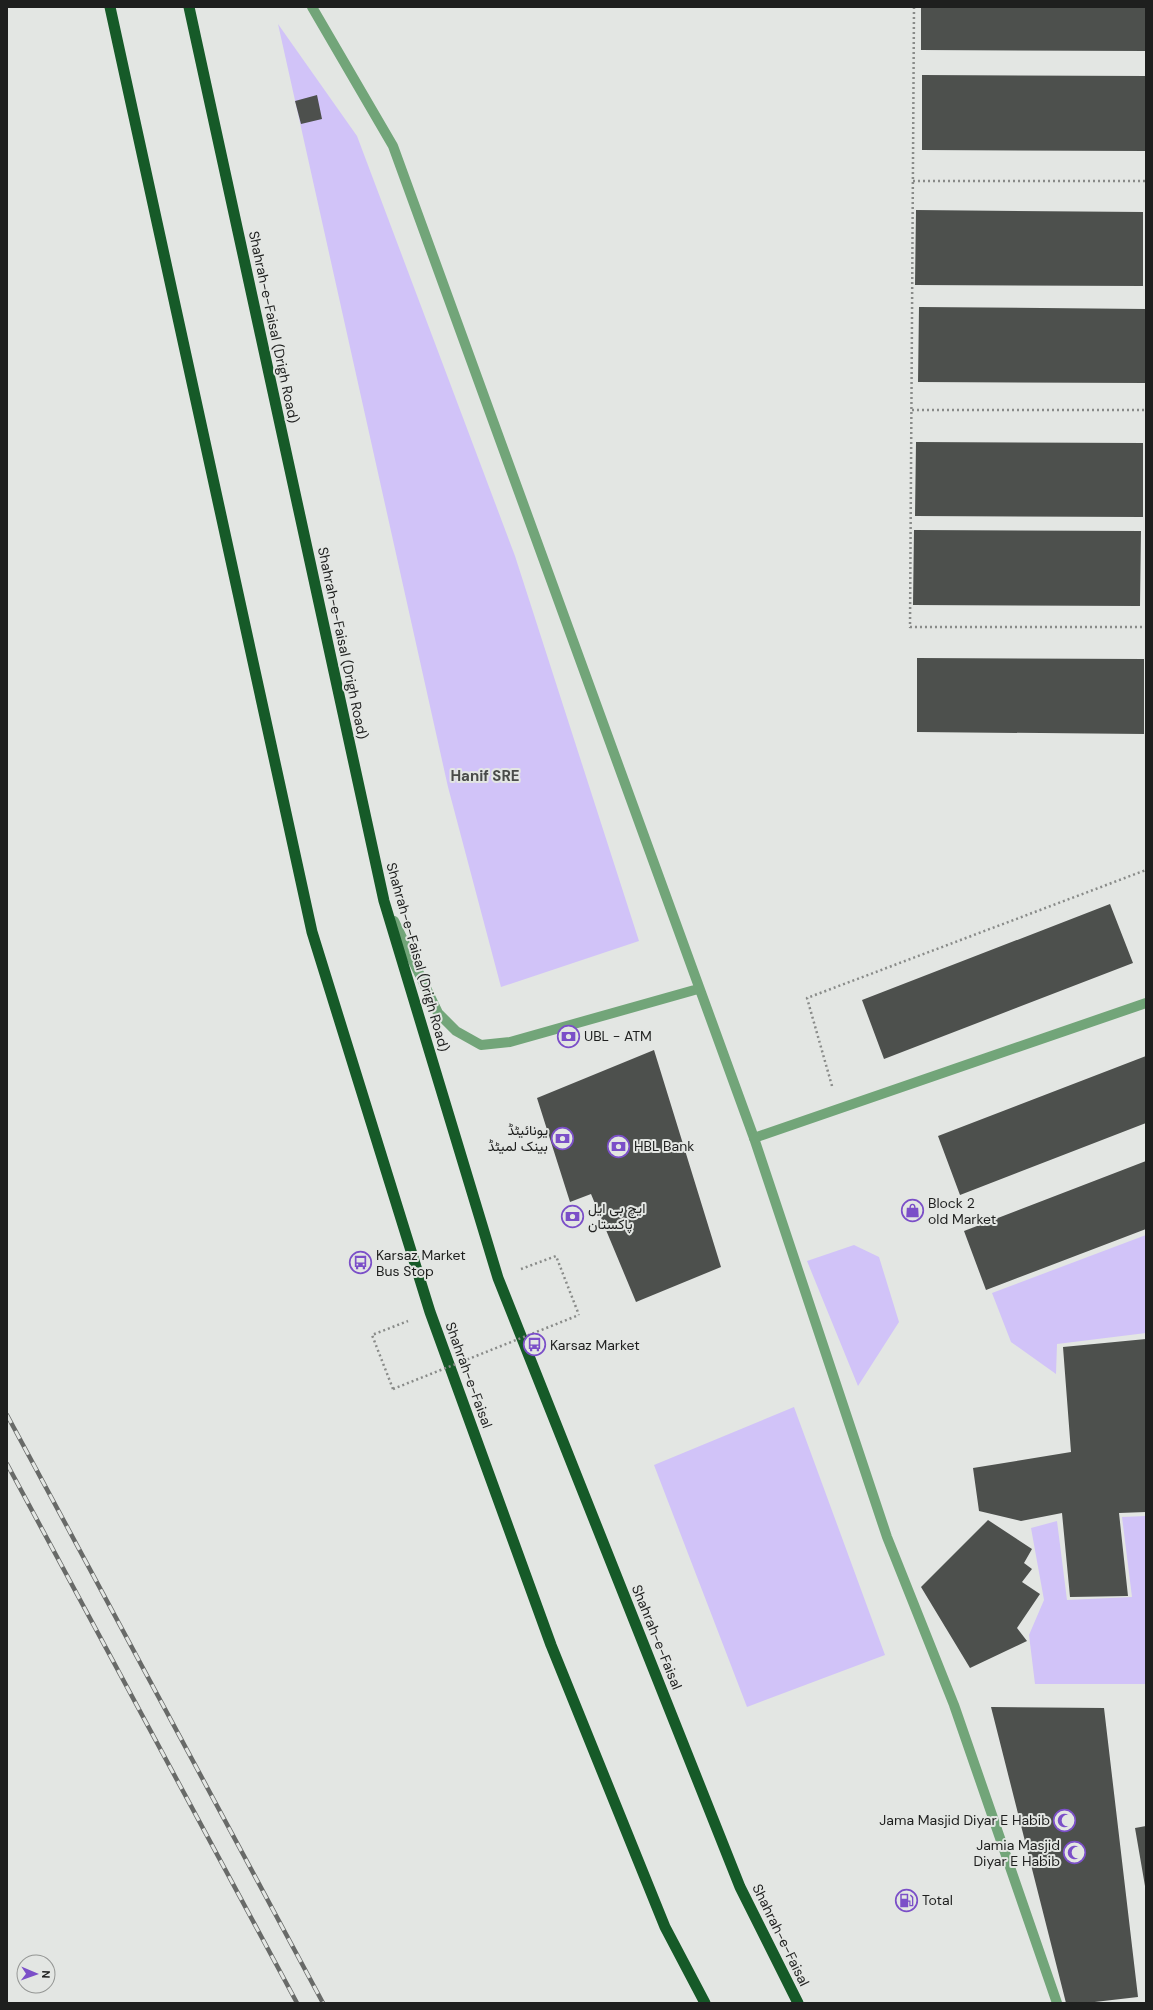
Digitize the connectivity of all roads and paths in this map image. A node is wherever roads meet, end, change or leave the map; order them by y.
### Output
1 (110, 7) edge
2 (189, 7) edge
3 (312, 7) edge
4 (914, 7) edge
5 (913, 181) junction
6 (1146, 181) edge
7 (912, 410) junction
8 (1146, 410) edge
9 (1146, 627) edge
10 (1146, 870) edge
11 (384, 901) junction
12 (698, 989) junction
13 (1146, 1003) edge
14 (838, 1109) junction
15 (754, 1138) junction
16 (498, 1278) junction
17 (430, 1312) junction
18 (705, 2003) edge
19 (798, 2003) edge
20 (1057, 2003) edge

1 - 17 highway, Shahrah-e-Faisal
2 - 11 highway, Shahrah-e-Faisal (Drigh Road)
3 - 12 street
4 - 5 path
5 - 6 path
5 - 7 path
7 - 8 path
7 - 9 path
10 - 14 path
11 - 12 street
11 - 16 highway, Shahrah-e-Faisal (Drigh Road)
12 - 15 street
13 - 14 street
14 - 15 street
15 - 20 street
16 - 17 path, bridge
16 - 19 highway, Shahrah-e-Faisal
17 - 18 highway, Shahrah-e-Faisal

